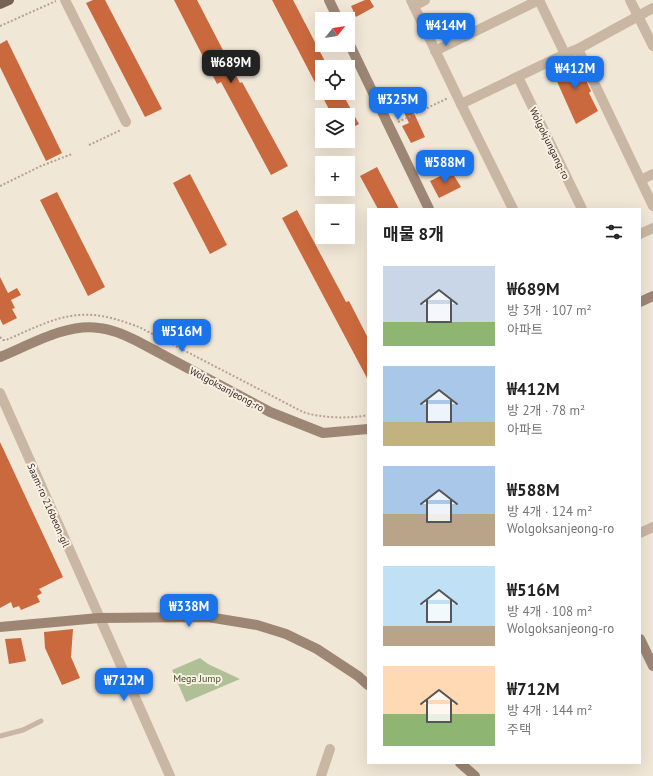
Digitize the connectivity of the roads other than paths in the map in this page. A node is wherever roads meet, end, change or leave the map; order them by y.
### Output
1 (9, 0) edge
2 (65, 0) edge
3 (328, 0) edge
4 (425, 0) edge
5 (539, 0) edge
6 (630, 0) edge
7 (413, 3) edge
8 (0, 4) edge
9 (653, 8) edge
10 (334, 12) edge
11 (638, 16) junction
12 (653, 46) edge
13 (578, 49) junction
14 (436, 51) junction
15 (353, 52) edge
16 (565, 54) junction
17 (518, 77) junction
18 (461, 104) junction
19 (124, 126) road end
20 (653, 174) edge
21 (641, 180) junction
22 (653, 206) edge
23 (429, 208) edge
24 (513, 208) edge
25 (582, 208) edge
26 (653, 228) edge
27 (641, 234) edge
28 (653, 296) edge
29 (641, 302) edge
30 (0, 357) edge
31 (0, 392) edge
32 (367, 429) edge
33 (653, 527) edge
34 (641, 533) edge
35 (99, 618) junction
36 (0, 627) edge
37 (641, 641) edge
38 (653, 666) edge
39 (367, 684) edge
40 (41, 721) dead end
41 (0, 736) edge
42 (330, 749) dead end
43 (461, 764) edge
44 (170, 776) edge
45 (321, 776) edge
46 (475, 776) edge

1 - 8 main road
2 - 19 street
3 - 10 street
4 - 7 street
5 - 14 street
5 - 16 street
6 - 11 street
7 - 14 street
9 - 11 street
11 - 12 street
11 - 13 street
13 - 16 street
13 - 21 street
14 - 18 street
15 - 23 street
16 - 17 street
17 - 18 street
17 - 25 street, Wolgokjungang-ro
18 - 24 street
20 - 21 street
21 - 22 street
26 - 27 street
28 - 29 street
30 - 32 street, Wolgoksanjeong-ro
31 - 35 street, Saam-ro 216beon-gil
33 - 34 street
35 - 36 street
35 - 39 street
35 - 44 street, Saam-ro 216beon-gil
37 - 38 street
40 - 41 lane
42 - 45 street
43 - 46 street

